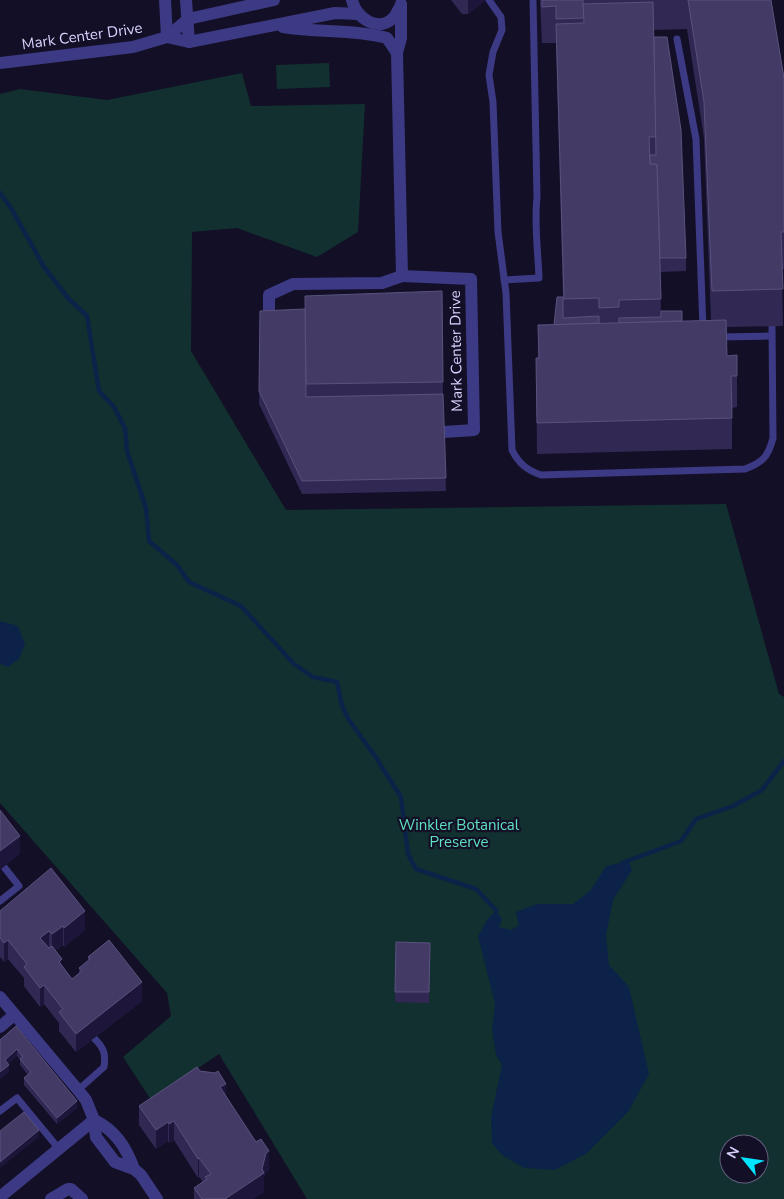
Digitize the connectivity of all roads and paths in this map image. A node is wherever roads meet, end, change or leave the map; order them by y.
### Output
1 (165, 0) edge
2 (186, 0) edge
3 (274, 0) edge
4 (352, 0) edge
5 (489, 0) edge
6 (533, 0) edge
7 (402, 2) edge
8 (358, 14) junction
9 (188, 18) junction
10 (274, 26) junction
11 (167, 37) junction
12 (677, 39) dead end
13 (189, 42) junction
14 (397, 53) junction
15 (0, 63) edge
16 (402, 276) junction
17 (504, 280) junction
18 (269, 323) edge
19 (772, 326) edge
20 (771, 336) junction
21 (713, 337) edge
22 (704, 338) edge
23 (444, 432) edge
24 (4, 867) edge
25 (0, 901) edge
26 (0, 997) edge
27 (14, 1015) junction
28 (0, 1027) edge
29 (94, 1038) edge
30 (78, 1090) junction
31 (0, 1111) edge
32 (94, 1120) junction
33 (59, 1149) junction
34 (0, 1197) edge
35 (51, 1199) edge
36 (82, 1199) edge
37 (157, 1199) edge

1 - 11 street
2 - 9 street
3 - 9 street
4 - 8 street
5 - 17 lane
6 - 17 lane
7 - 8 street
7 - 14 street
8 - 10 street, Mark Center Drive
9 - 11 street, Mark Center Drive
9 - 13 street
10 - 13 street, Mark Center Drive
10 - 14 street, Mark Center Drive
11 - 13 street, Mark Center Drive
11 - 15 street, Mark Center Drive
12 - 22 lane
14 - 16 street
16 - 18 street, Mark Center Drive
16 - 23 street, Mark Center Drive
17 - 20 lane
19 - 20 lane
20 - 21 lane
24 - 25 lane
26 - 27 street
27 - 28 street
27 - 30 street
29 - 30 lane
30 - 32 street
31 - 33 lane
32 - 33 street
32 - 37 street
33 - 34 street
35 - 36 street

